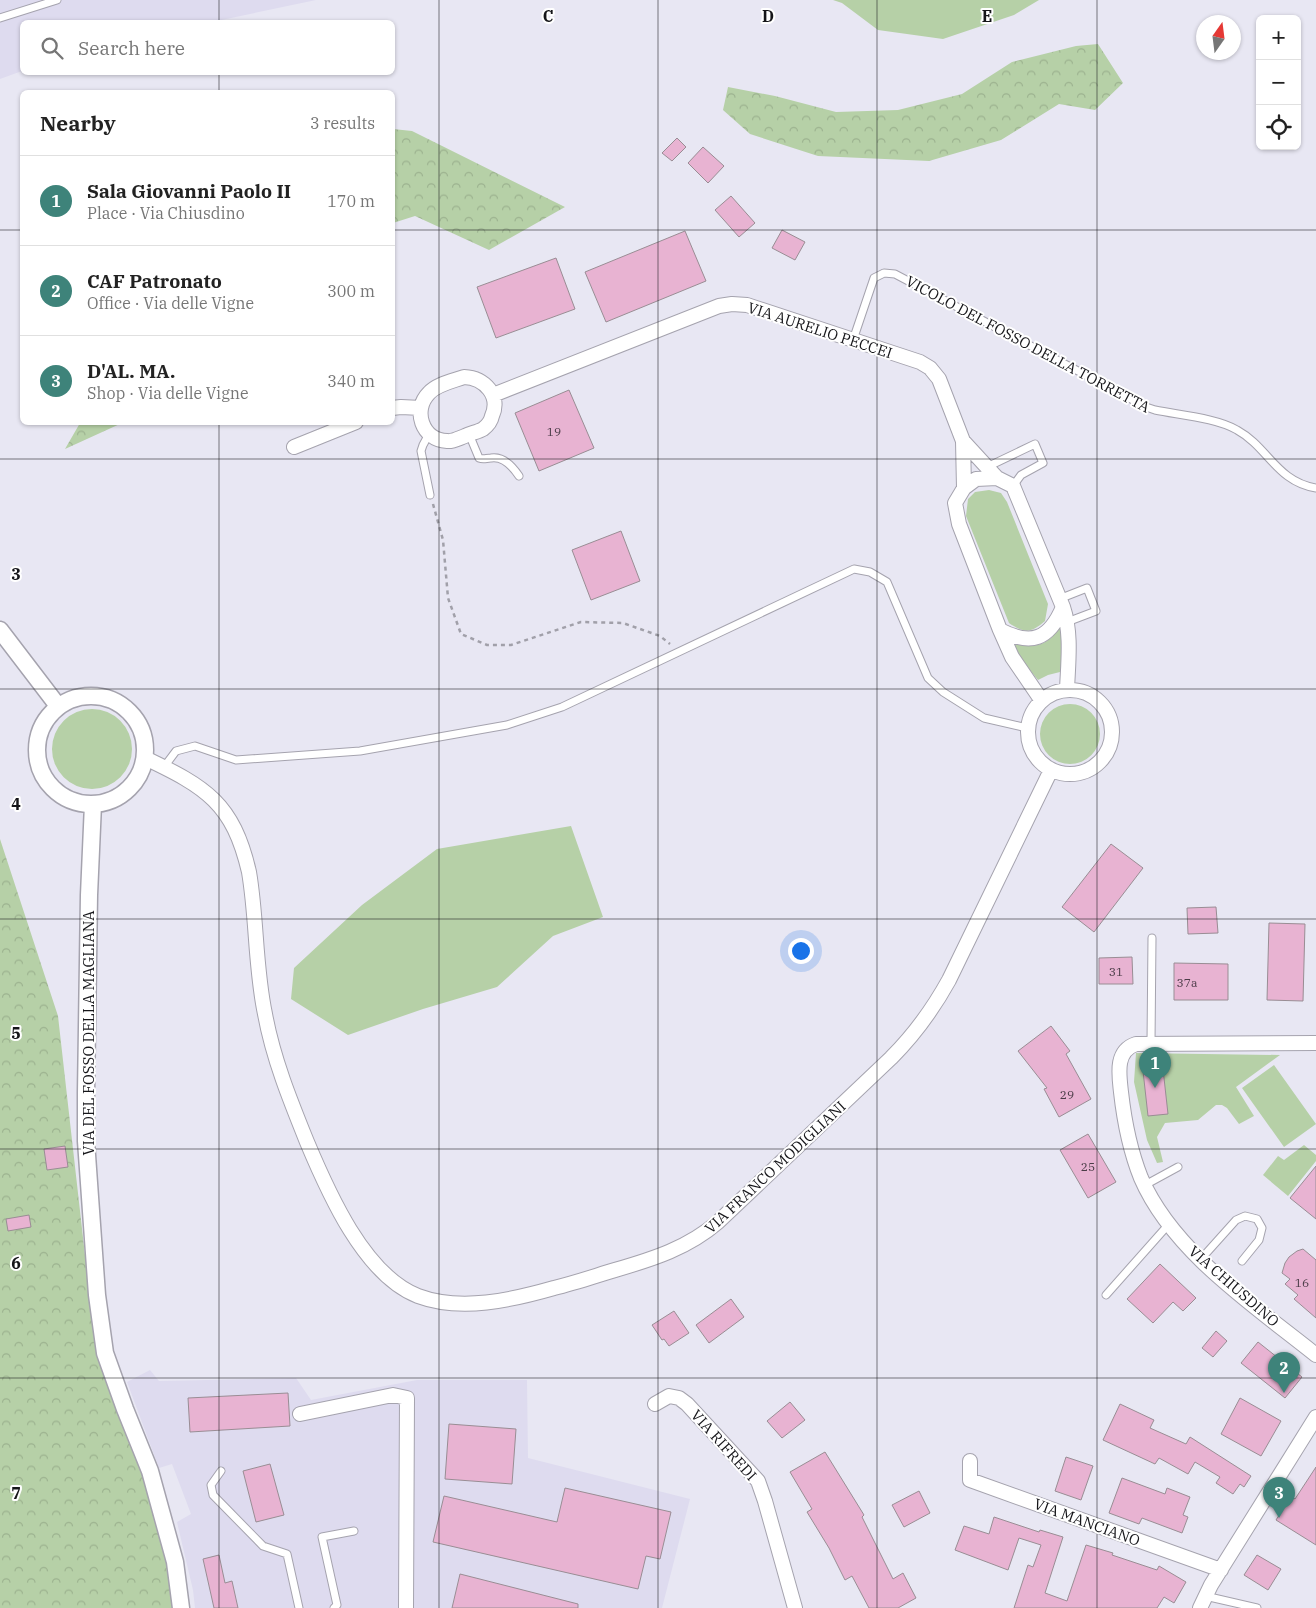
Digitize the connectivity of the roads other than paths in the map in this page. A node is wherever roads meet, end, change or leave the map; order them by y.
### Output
1 (57, 0) edge
2 (0, 18) edge
3 (853, 340) junction
4 (493, 395) junction
5 (395, 407) edge
6 (421, 408) junction
7 (349, 425) edge
8 (429, 434) junction
9 (469, 434) junction
10 (963, 441) junction
11 (294, 447) dead end
12 (987, 467) junction
13 (519, 476) dead end
14 (997, 478) junction
15 (1013, 486) junction
16 (964, 488) junction
17 (1316, 488) edge
18 (430, 495) road end
19 (1061, 603) junction
20 (1067, 622) junction
21 (0, 630) edge
22 (1000, 630) junction
23 (1067, 690) junction
24 (1042, 701) junction
25 (58, 706) junction
26 (1027, 728) junction
27 (145, 758) junction
28 (164, 767) junction
29 (1051, 770) junction
30 (93, 804) junction
31 (1152, 938) dead end
32 (1151, 1043) junction
33 (1316, 1043) edge
34 (1178, 1167) dead end
35 (1145, 1185) junction
36 (1169, 1224) junction
37 (1200, 1260) junction
38 (1242, 1260) dead end
39 (1106, 1295) dead end
40 (1316, 1355) edge
41 (655, 1404) dead end
42 (300, 1414) dead end
43 (1316, 1417) edge
44 (970, 1462) dead end
45 (221, 1471) dead end
46 (354, 1531) dead end
47 (1221, 1570) junction
48 (1203, 1602) edge
49 (180, 1608) edge
50 (299, 1608) edge
51 (334, 1608) edge
52 (406, 1608) edge
53 (795, 1608) edge
54 (1255, 1608) edge

1 - 2 lane
3 - 4 street, VIA AURELIO PECCEI
3 - 10 street, VIA AURELIO PECCEI
3 - 17 lane, VICOLO DEL FOSSO DELLA TORRETTA
4 - 6 street
4 - 9 street
5 - 6 street
6 - 8 street
7 - 11 street
8 - 9 street
8 - 18 lane
9 - 13 lane
10 - 12 street, VIA AURELIO PECCEI
10 - 16 street, VIA AURELIO PECCEI
12 - 14 street, VIA AURELIO PECCEI
12 - 15 lane
14 - 15 street
14 - 16 street
15 - 19 street
16 - 22 street, VIA AURELIO PECCEI
19 - 20 street
19 - 20 lane
19 - 22 street
20 - 23 street
21 - 25 street
22 - 24 street, VIA AURELIO PECCEI
23 - 24 street
23 - 29 street
24 - 26 street
25 - 27 street
25 - 30 street
26 - 28 lane
26 - 29 street
27 - 28 street, VIA FRANCO MODIGLIANI
27 - 30 street
28 - 29 street, VIA FRANCO MODIGLIANI
30 - 49 street, VIA DEL FOSSO DELLA MAGLIANA
31 - 32 lane
32 - 33 street, VIA CHIUSDINO
32 - 35 street, VIA CHIUSDINO
34 - 35 lane
35 - 36 street, VIA CHIUSDINO
36 - 37 street, VIA CHIUSDINO
36 - 39 lane
37 - 38 lane
37 - 40 street, VIA CHIUSDINO
41 - 53 street, VIA RIFREDI
42 - 52 street
43 - 47 street
44 - 47 street, VIA MANCIANO
45 - 50 lane
46 - 51 lane
47 - 48 street
48 - 54 lane

